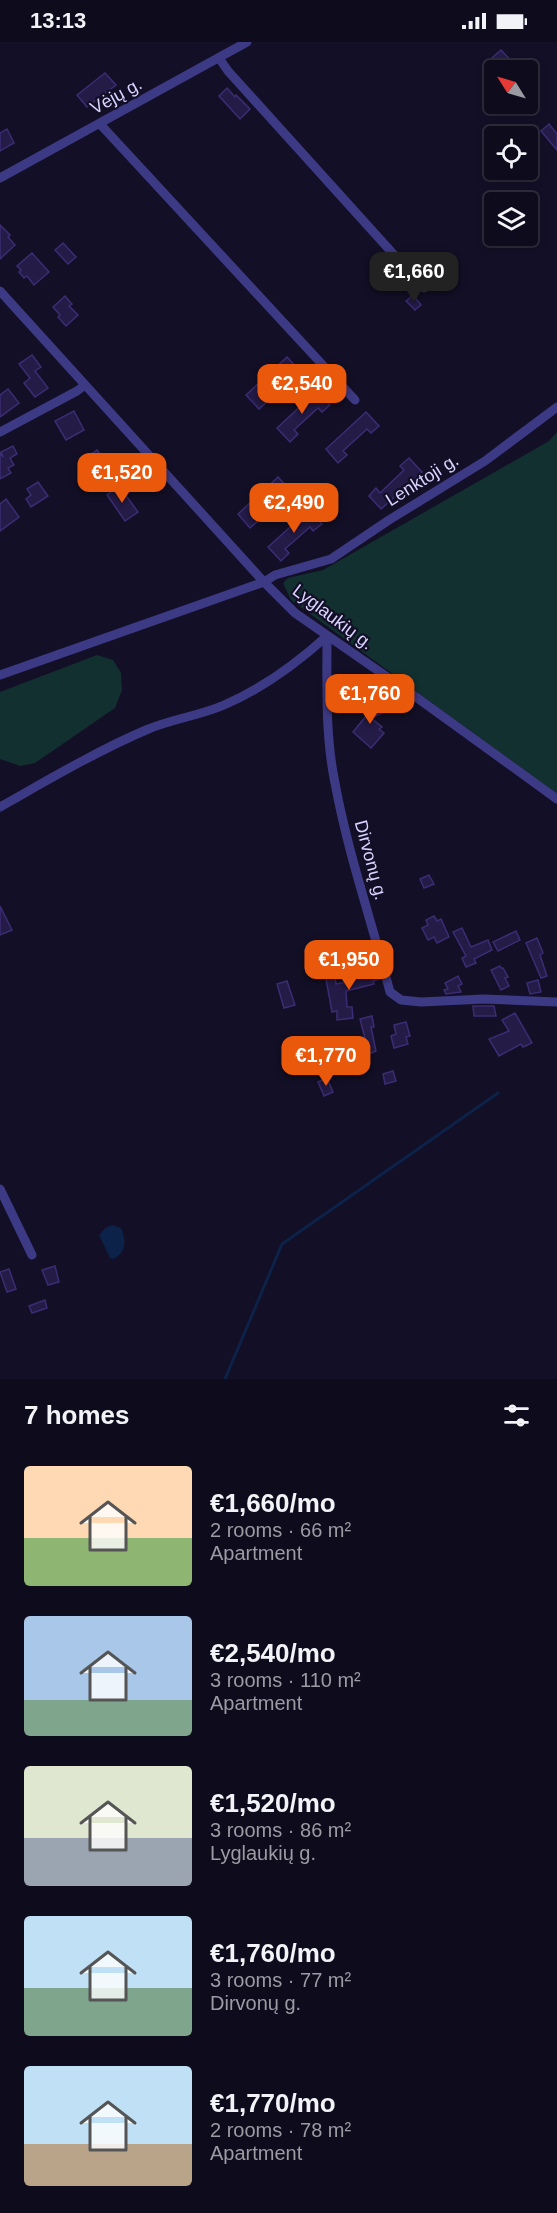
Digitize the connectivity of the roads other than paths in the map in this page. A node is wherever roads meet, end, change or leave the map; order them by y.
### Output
1 (247, 42) edge
2 (219, 58) junction
3 (100, 124) junction
4 (0, 178) edge
5 (424, 288) dead end
6 (0, 291) edge
7 (85, 385) junction
8 (356, 400) dead end
9 (557, 407) edge
10 (0, 432) edge
11 (264, 582) junction
12 (327, 636) junction
13 (0, 675) edge
14 (557, 799) edge
15 (0, 807) edge
16 (557, 1002) edge
17 (0, 1189) edge
18 (32, 1255) dead end

1 - 2 street, Vėjų g.
2 - 3 street, Vėjų g.
2 - 5 street
3 - 4 street, Vėjų g.
3 - 8 street
6 - 7 street, Lyglaukių g.
7 - 10 street
7 - 11 street, Lyglaukių g.
9 - 11 street, Lenktoji g.
11 - 12 street, Lyglaukių g.
11 - 13 street, Lenktoji g.
12 - 14 street, Lyglaukių g.
12 - 15 street
12 - 16 street, Dirvonų g.
17 - 18 street

